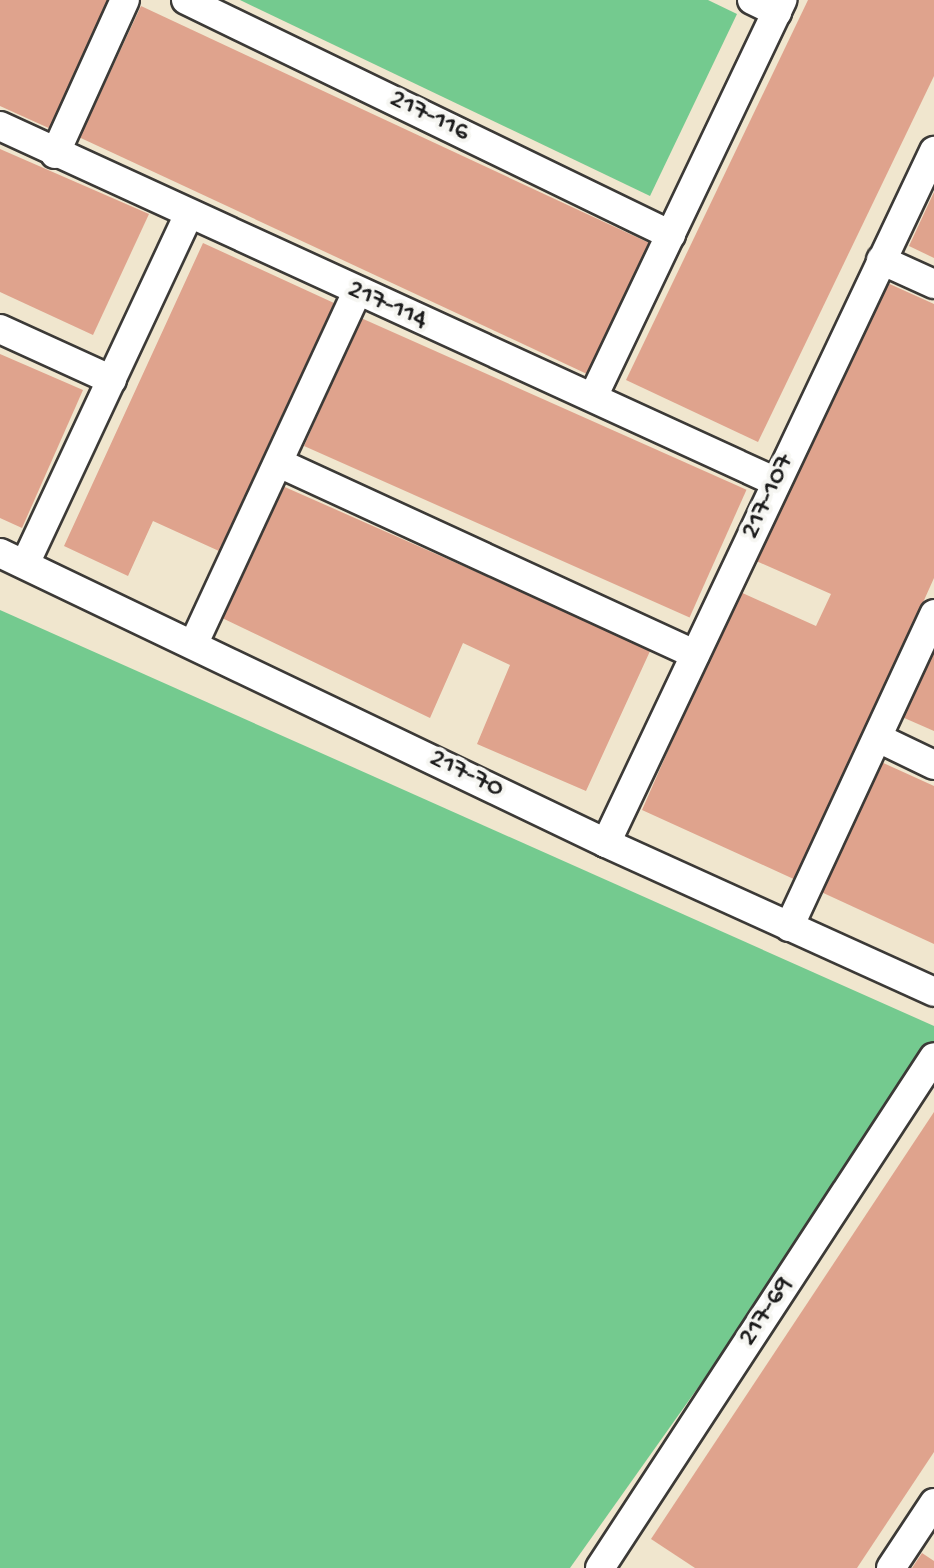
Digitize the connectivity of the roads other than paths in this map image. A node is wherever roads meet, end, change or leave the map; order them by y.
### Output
1 (125, 0) edge
2 (186, 0) edge
3 (770, 4) edge
4 (0, 126) edge
5 (934, 152) edge
6 (55, 154) junction
7 (190, 214) junction
8 (671, 235) junction
9 (882, 260) junction
10 (934, 284) edge
11 (357, 292) junction
12 (0, 329) edge
13 (112, 380) junction
14 (593, 398) junction
15 (279, 464) junction
16 (776, 482) junction
17 (13, 558) edge
18 (934, 614) edge
19 (194, 644) junction
20 (695, 654) junction
21 (878, 738) junction
22 (934, 765) edge
23 (606, 843) junction
24 (789, 927) junction
25 (934, 992) edge
26 (934, 1057) edge
27 (934, 1503) edge
28 (612, 1564) edge
29 (891, 1568) edge

1 - 6 street
2 - 8 street, 217-116
3 - 8 street
4 - 6 street, 217-114
5 - 9 street, 217-107
6 - 7 street, 217-114
7 - 11 street, 217-114
7 - 13 street
8 - 14 street
9 - 10 street
9 - 16 street, 217-107
11 - 14 street, 217-114
11 - 15 street
12 - 13 street
13 - 17 street
14 - 16 street, 217-114
15 - 19 street
15 - 20 street
16 - 20 street, 217-107
17 - 19 street, 217-70
18 - 21 street
19 - 23 street, 217-70
20 - 23 street, 217-107
21 - 22 street
21 - 24 street
23 - 24 street, 217-70
24 - 25 street, 217-70
26 - 28 street, 217-69
27 - 29 street

